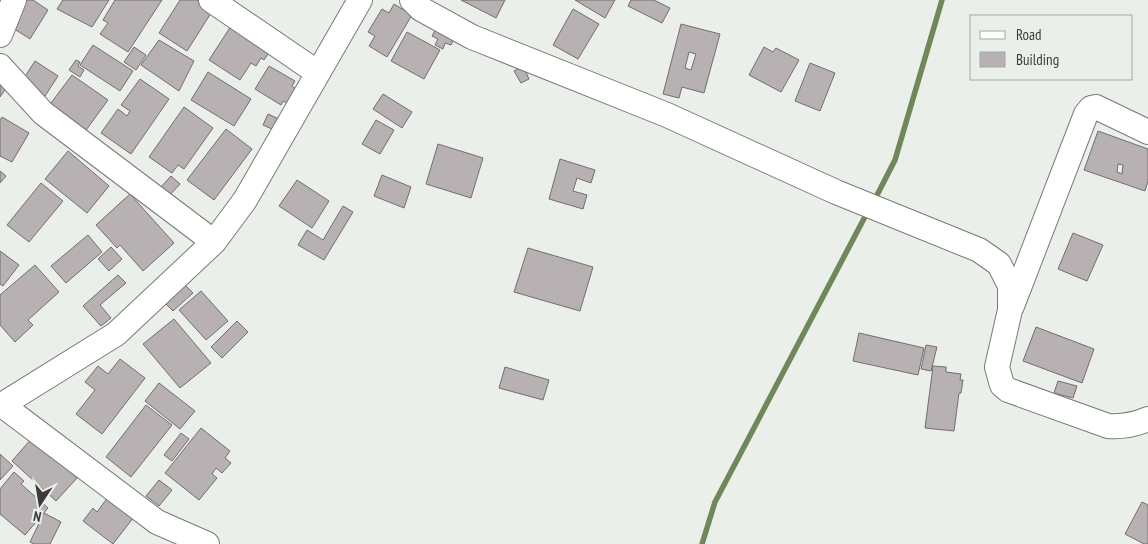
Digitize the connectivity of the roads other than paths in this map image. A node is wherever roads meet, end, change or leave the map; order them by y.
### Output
1 (14, 0) edge
2 (211, 0) edge
3 (360, 0) edge
4 (412, 0) edge
5 (0, 35) edge
6 (0, 66) edge
7 (318, 73) junction
8 (1148, 132) edge
9 (214, 242) junction
10 (1010, 310) junction
11 (1, 406) edge
12 (1148, 420) edge
13 (207, 544) edge

1 - 5 street
2 - 7 street
3 - 7 street
4 - 10 street
6 - 9 street
7 - 9 street
8 - 10 street
9 - 11 street
10 - 12 street
11 - 13 street

